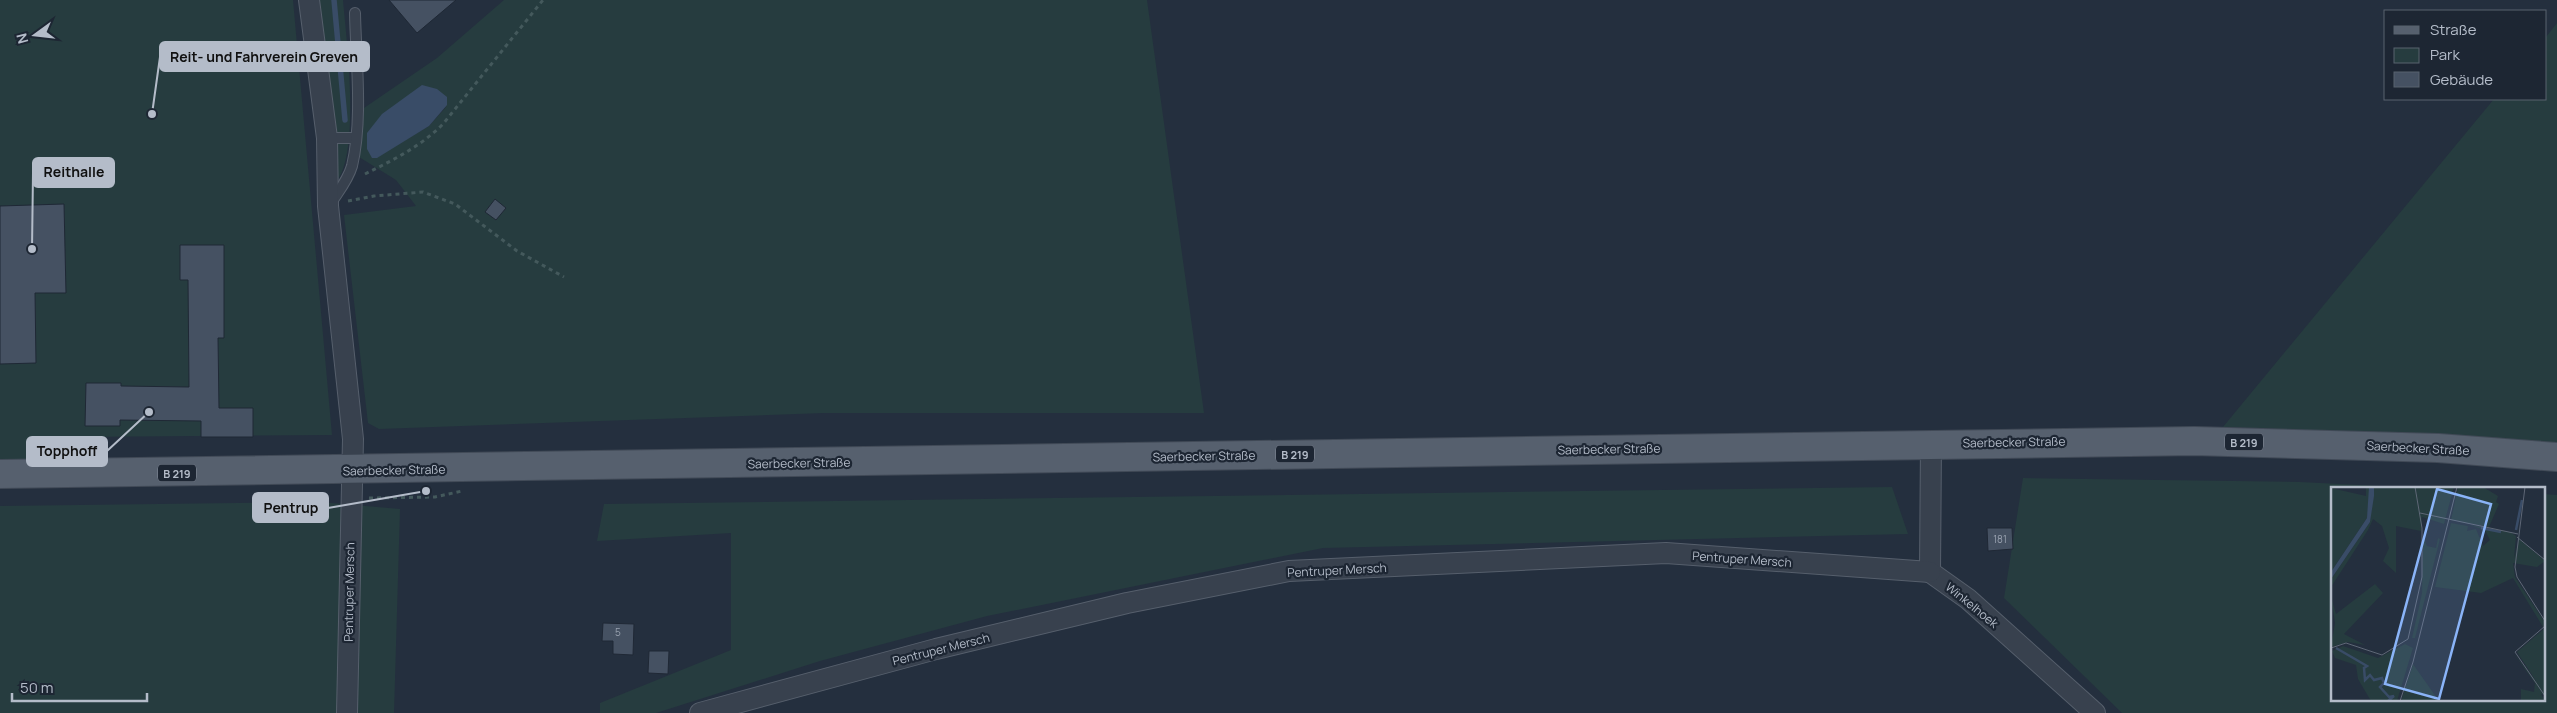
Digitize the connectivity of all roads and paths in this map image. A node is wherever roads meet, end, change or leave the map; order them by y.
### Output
1 (309, 0) edge
2 (543, 0) edge
3 (355, 13) dead end
4 (327, 138) junction
5 (355, 138) junction
6 (344, 184) junction
7 (328, 206) junction
8 (564, 277) dead end
9 (1931, 453) junction
10 (2557, 457) edge
11 (354, 470) junction
12 (0, 474) edge
13 (1930, 572) junction
14 (347, 713) edge
15 (700, 713) edge
16 (2095, 713) edge

1 - 4 street, Pentruper Mersch
2 - 6 path
3 - 5 lane
4 - 5 lane
4 - 7 street, Pentruper Mersch
5 - 6 lane
6 - 7 lane
7 - 8 path
7 - 11 street, Pentruper Mersch
9 - 10 main road, Saerbecker Straße / B 219
9 - 11 main road, Saerbecker Straße / B 219
9 - 13 street
11 - 12 main road, Saerbecker Straße / B 219
11 - 14 street, Pentruper Mersch
13 - 15 street, Pentruper Mersch
13 - 16 street, Winkelhoek

